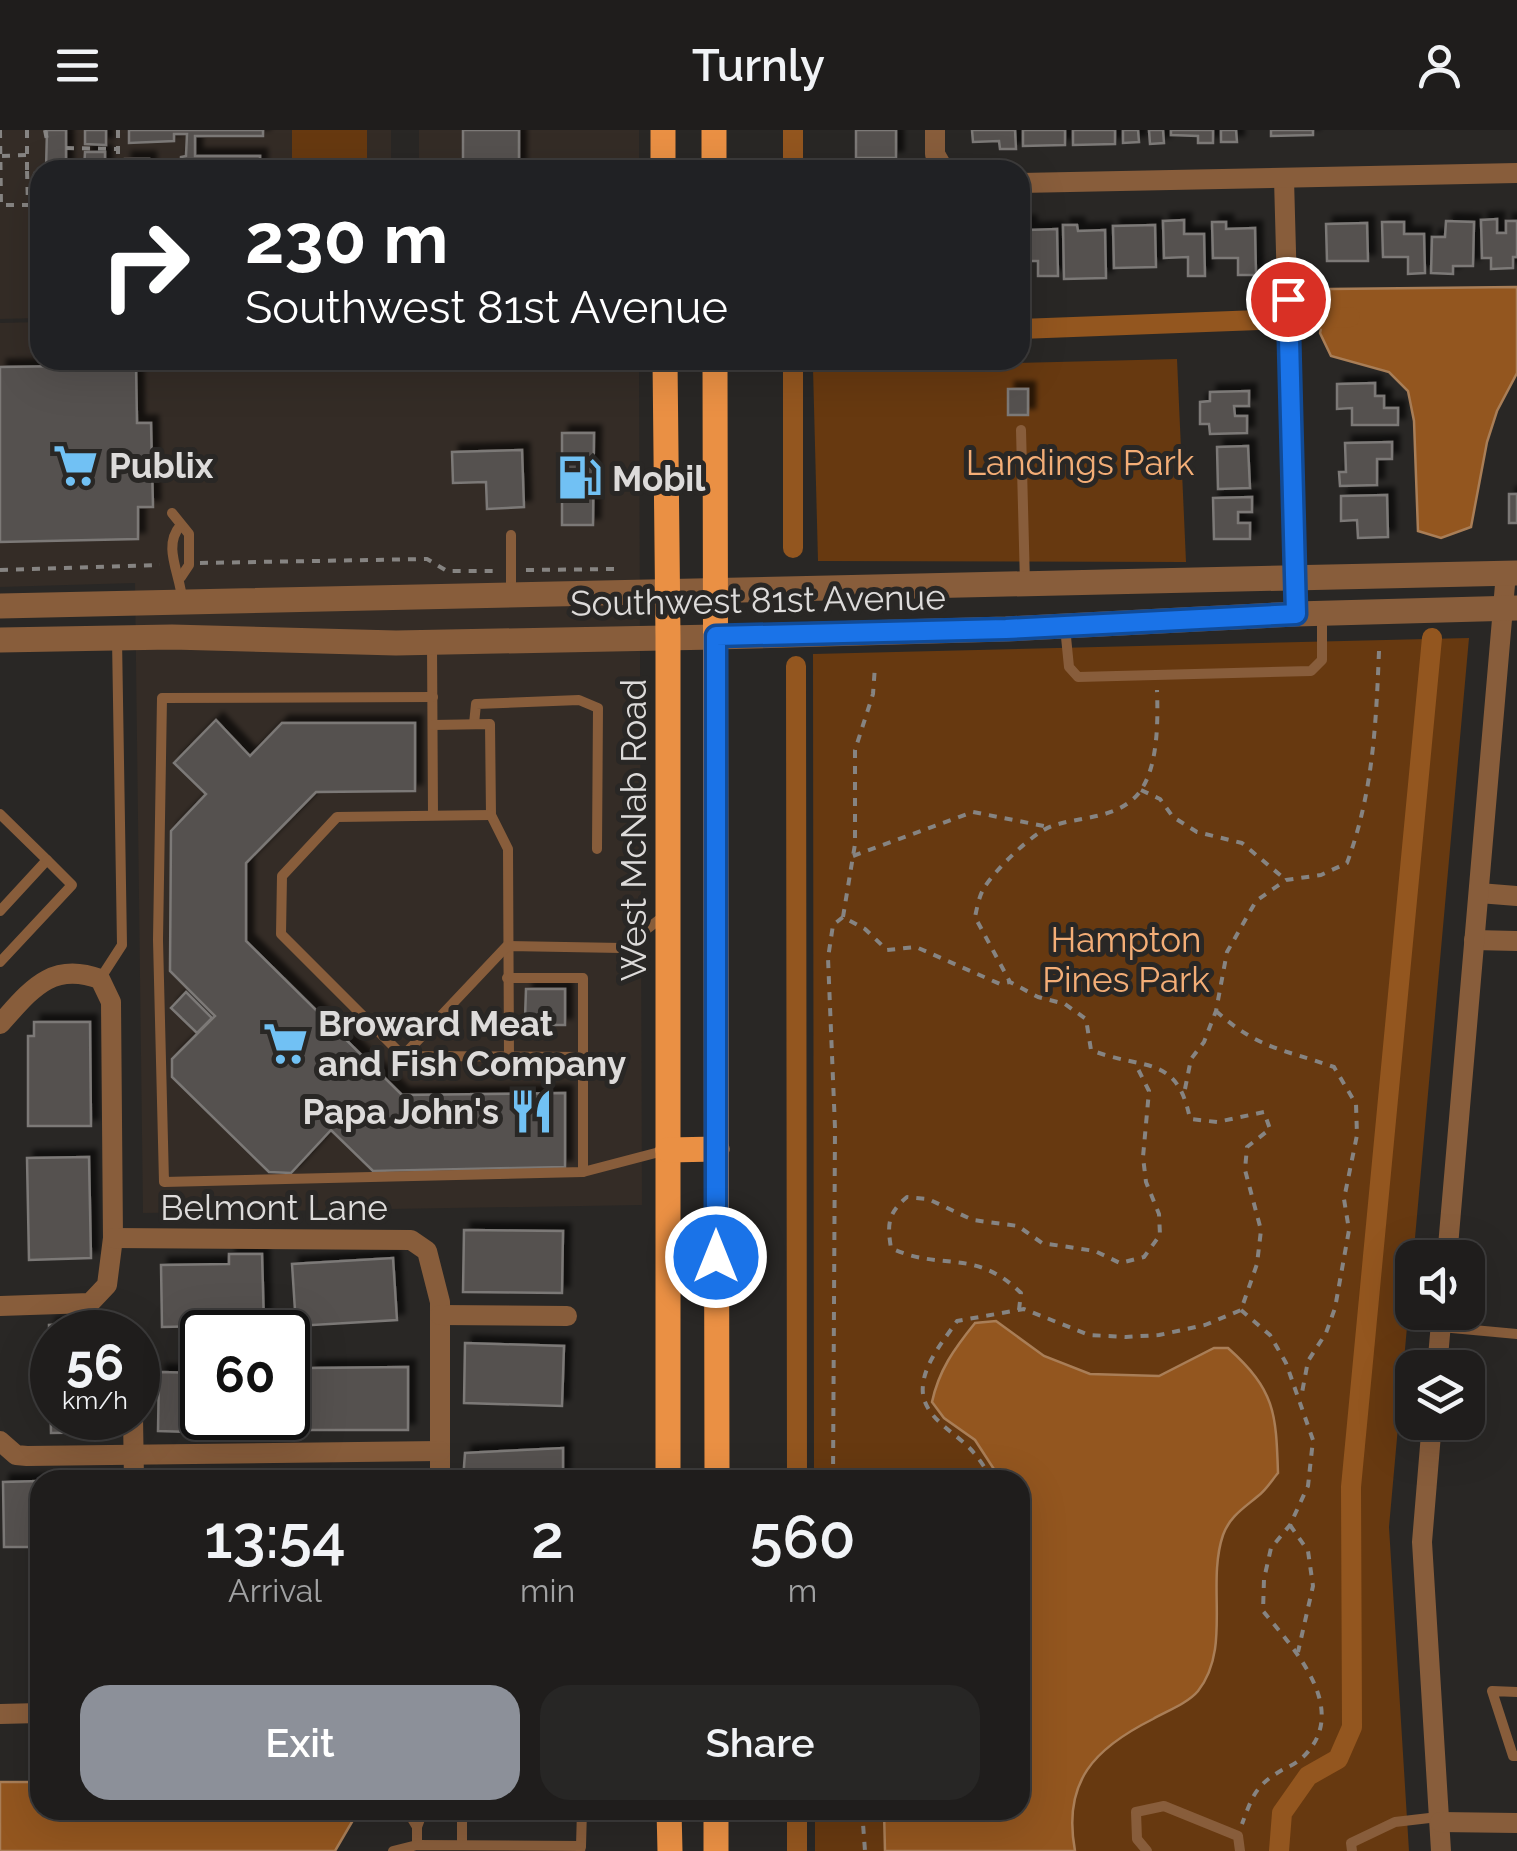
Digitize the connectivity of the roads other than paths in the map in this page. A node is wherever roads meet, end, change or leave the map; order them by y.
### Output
1 (663, 130) edge
2 (714, 130) edge
3 (935, 130) edge
4 (663, 160) edge
5 (714, 160) edge
6 (938, 160) edge
7 (1517, 173) edge
8 (1284, 179) junction
9 (1030, 182) edge
10 (665, 370) edge
11 (715, 370) edge
12 (1021, 430) dead end
13 (172, 513) dead end
14 (180, 526) junction
15 (511, 535) dead end
16 (1512, 573) edge
17 (1295, 578) junction
18 (511, 583) junction
19 (1025, 584) junction
20 (182, 590) junction
21 (716, 592) junction
22 (668, 593) junction
23 (0, 606) edge
24 (1511, 608) edge
25 (1309, 614) junction
26 (1065, 626) junction
27 (716, 636) junction
28 (117, 638) junction
29 (668, 638) junction
30 (0, 640) edge
31 (432, 642) junction
32 (433, 697) junction
33 (433, 724) junction
34 (474, 724) junction
35 (0, 814) edge
36 (433, 814) junction
37 (491, 815) junction
38 (597, 849) dead end
39 (47, 860) junction
40 (1479, 893) junction
41 (1517, 896) edge
42 (0, 911) edge
43 (668, 913) junction
44 (1474, 940) junction
45 (1517, 940) edge
46 (507, 946) junction
47 (0, 962) edge
48 (507, 978) junction
49 (100, 979) junction
50 (0, 1024) edge
51 (403, 1056) junction
52 (583, 1056) junction
53 (509, 1058) junction
54 (716, 1149) junction
55 (668, 1150) junction
56 (583, 1172) junction
57 (113, 1238) junction
58 (1449, 1240) edge
59 (0, 1306) edge
60 (440, 1315) junction
61 (567, 1316) dead end
62 (1485, 1328) edge
63 (1517, 1334) edge
64 (134, 1440) edge
65 (1430, 1440) edge
66 (0, 1441) edge
67 (440, 1451) junction
68 (134, 1456) junction
69 (134, 1470) edge
70 (440, 1470) edge
71 (668, 1470) edge
72 (717, 1470) edge
73 (1517, 1692) edge
74 (30, 1713) edge
75 (0, 1714) edge
76 (1517, 1756) edge
77 (412, 1820) edge
78 (418, 1820) edge
79 (462, 1820) edge
80 (581, 1820) edge
81 (669, 1820) edge
82 (716, 1820) edge
83 (1439, 1820) junction
84 (1517, 1823) edge
85 (416, 1827) junction
86 (417, 1845) junction
87 (462, 1846) junction
88 (580, 1848) edge
89 (393, 1851) edge
90 (670, 1851) edge
91 (716, 1851) edge
92 (1146, 1851) edge
93 (1240, 1851) edge
94 (1352, 1851) edge
95 (1441, 1851) edge

1 - 4 main road
2 - 5 main road
3 - 6 street
7 - 8 street
8 - 9 street
8 - 17 street
10 - 22 main road, West McNab Road
11 - 21 main road
12 - 19 lane
13 - 14 lane
14 - 20 lane
14 - 20 lane
15 - 18 lane
16 - 17 street, Southwest 81st Avenue
16 - 24 street
17 - 19 street, Southwest 81st Avenue
17 - 25 street
18 - 20 street, Southwest 81st Avenue
18 - 22 street, Southwest 81st Avenue
19 - 21 street, Southwest 81st Avenue
20 - 23 street, Southwest 81st Avenue
21 - 22 street, Southwest 81st Avenue
21 - 27 main road
22 - 29 main road, West McNab Road
24 - 25 street, Southwest 81st Avenue
24 - 40 street
25 - 26 street, Southwest 81st Avenue
25 - 26 lane
26 - 27 street, Southwest 81st Avenue
27 - 29 street, Southwest 81st Avenue
27 - 54 main road
28 - 30 street, Southwest 81st Avenue
28 - 31 street, Southwest 81st Avenue
28 - 49 lane
29 - 31 street, Southwest 81st Avenue
29 - 43 main road, West McNab Road
31 - 32 lane
32 - 33 lane
32 - 56 lane
33 - 34 lane
33 - 36 lane
34 - 37 lane
34 - 38 lane
35 - 39 lane
36 - 37 lane
36 - 51 lane
37 - 46 lane
39 - 42 lane
39 - 47 lane
40 - 41 street
40 - 44 street
43 - 46 lane
43 - 55 main road, West McNab Road
44 - 45 street
44 - 58 street
46 - 48 lane
46 - 51 lane
48 - 52 lane
48 - 53 lane
49 - 50 street
49 - 57 street, Belmont Lane
51 - 53 lane
52 - 53 lane
52 - 56 lane
54 - 55 main road
54 - 72 main road
55 - 56 lane
55 - 71 main road, West McNab Road
57 - 59 street, Belmont Lane
57 - 60 street, Belmont Lane
60 - 61 street
60 - 67 street, Belmont Lane
62 - 63 lane
64 - 68 street
65 - 83 street
66 - 68 street
67 - 68 street
67 - 70 street, Belmont Lane
68 - 69 street
73 - 76 lane
74 - 75 street
77 - 85 lane
78 - 85 lane
79 - 87 lane
80 - 88 lane
81 - 90 main road
82 - 91 main road
83 - 84 street
83 - 94 lane
83 - 95 street
85 - 86 lane
86 - 87 lane
86 - 89 lane
87 - 88 lane
92 - 93 lane

